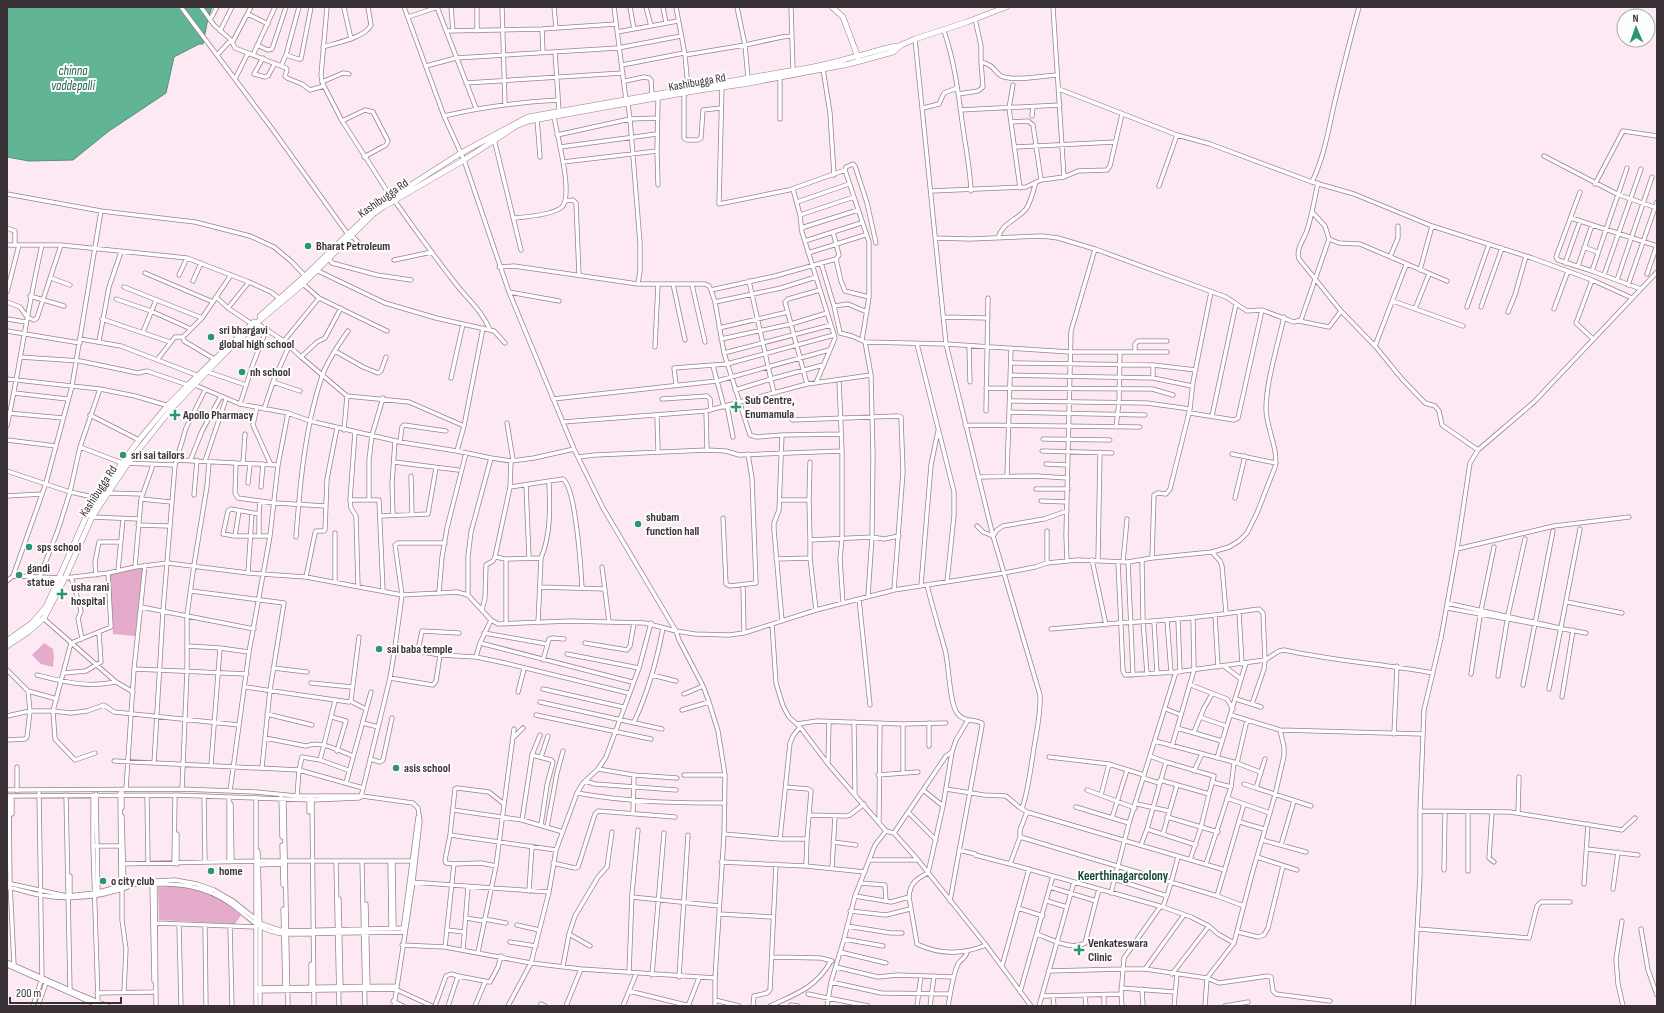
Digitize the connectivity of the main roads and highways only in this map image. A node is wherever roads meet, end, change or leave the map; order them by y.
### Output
1 (833, 7) edge
2 (1006, 7) edge
3 (859, 59) junction
4 (823, 67) junction
5 (780, 75) junction
6 (722, 85) junction
7 (627, 102) junction
8 (494, 138) junction
9 (393, 199) junction
10 (306, 277) junction
11 (280, 300) junction
12 (216, 360) junction
13 (200, 376) junction
14 (170, 407) junction
15 (7, 640) edge
16 (7, 646) edge

1 - 3 main road
2 - 3 main road, Kashibugga Rd
3 - 4 main road, Kashibugga Rd
4 - 5 main road, Kashibugga Rd
4 - 5 main road, Kashibugga Rd
5 - 6 main road, Kashibugga Rd
5 - 6 main road, Kashibugga Rd
6 - 7 main road, Kashibugga Rd
6 - 7 main road, Kashibugga Rd
7 - 8 main road, Kashibugga Rd
7 - 8 main road, Kashibugga Rd
8 - 9 main road, Kashibugga Rd
8 - 9 main road, Kashibugga Rd
9 - 10 main road, Kashibugga Rd
10 - 11 main road, Kashibugga Rd
10 - 11 main road, Kashibugga Rd
11 - 12 main road, Kashibugga Rd
12 - 13 main road, Kashibugga Rd
12 - 13 main road, Kashibugga Rd
13 - 14 main road, Kashibugga Rd
13 - 14 main road, Kashibugga Rd
14 - 15 main road, Kashibugga Rd
14 - 16 main road, Kashibugga Rd

